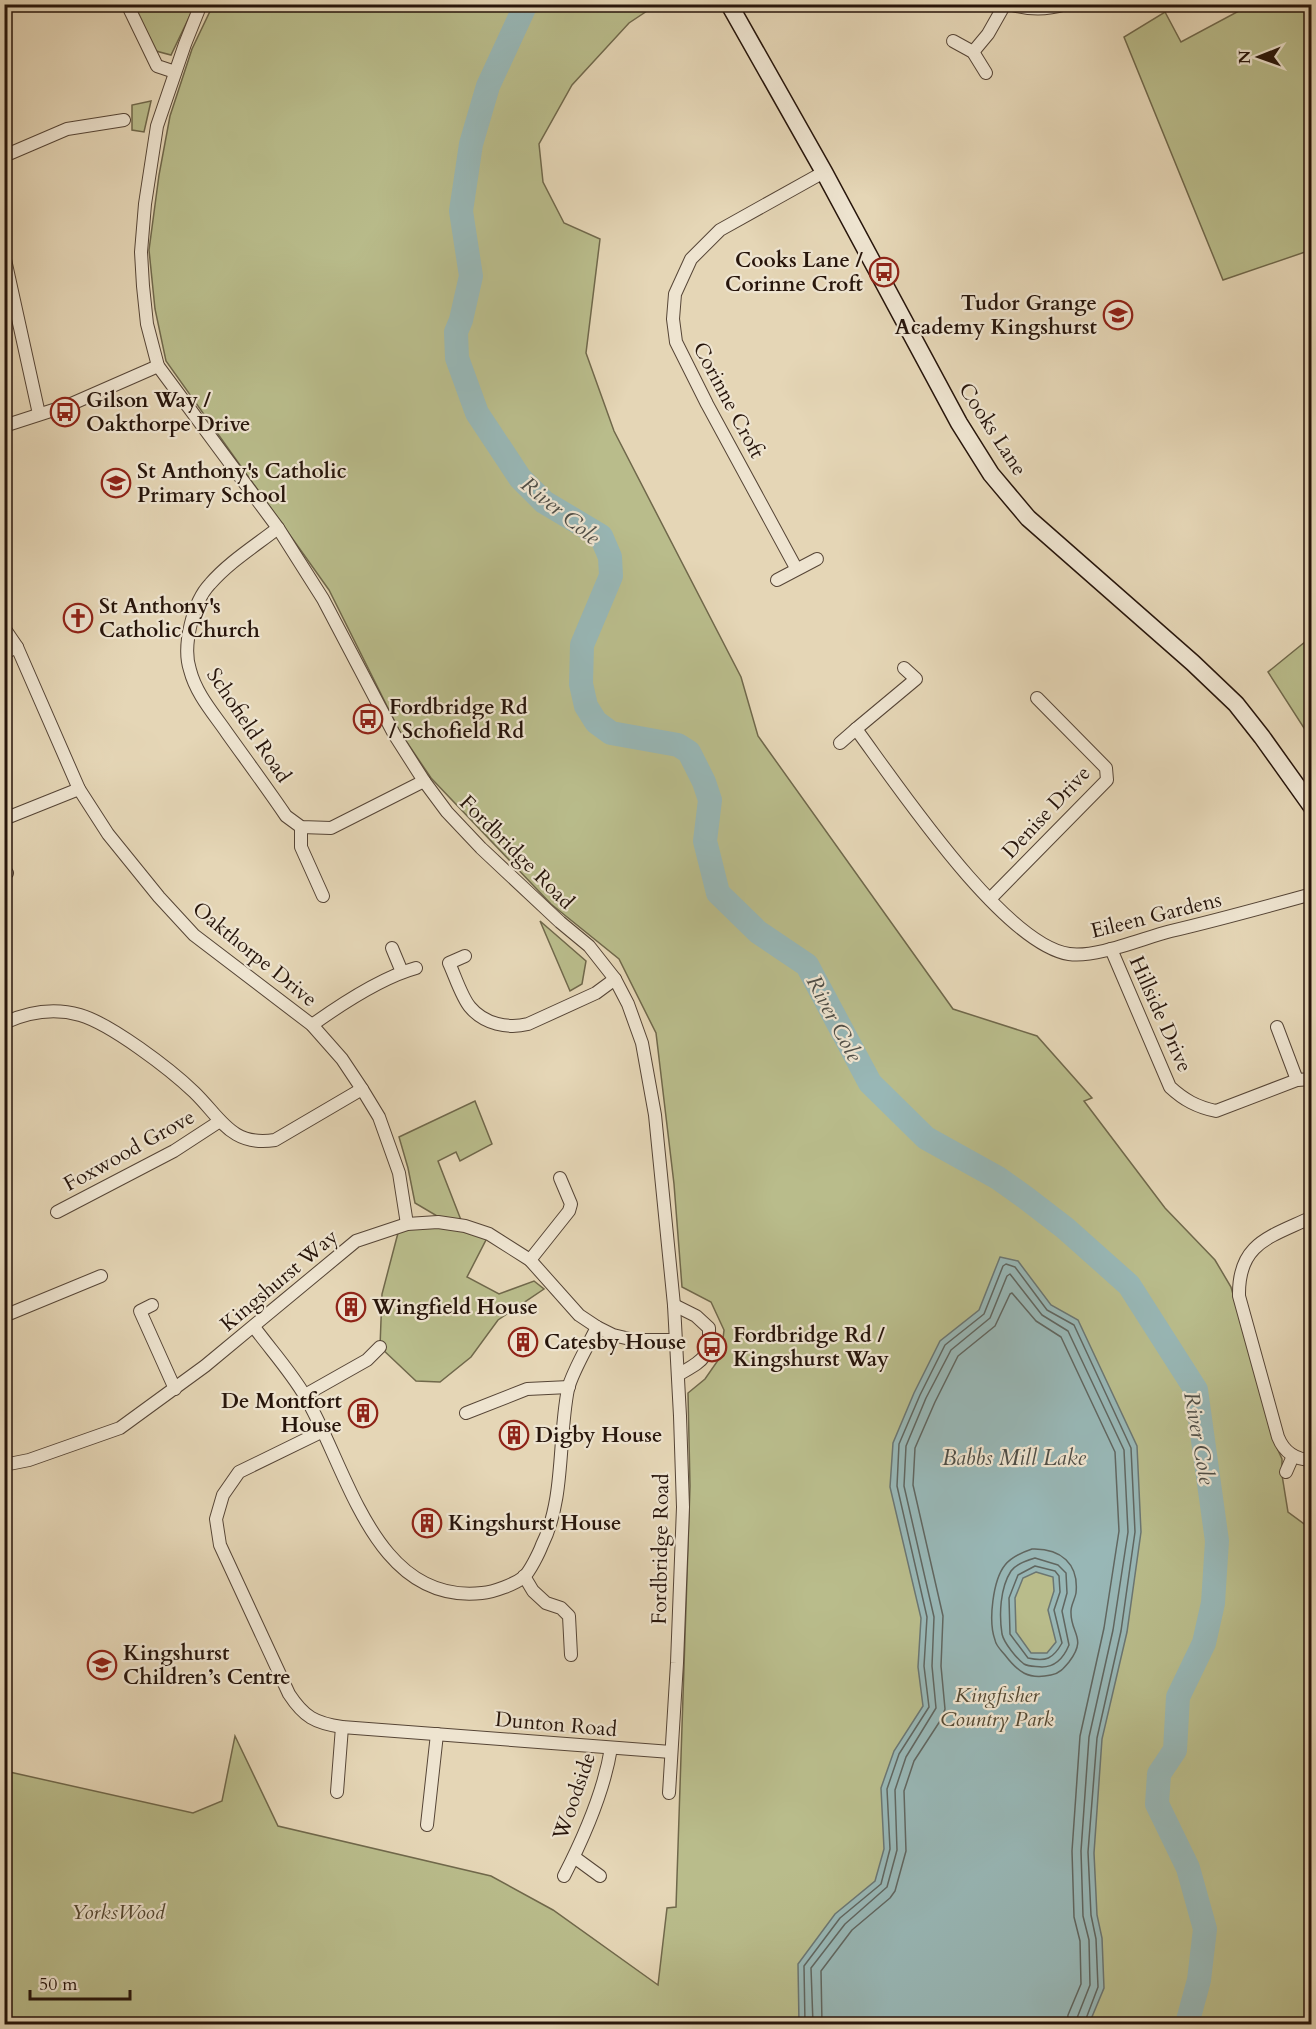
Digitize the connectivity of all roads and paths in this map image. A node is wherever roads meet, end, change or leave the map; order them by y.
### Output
1 (127, 4) edge
2 (201, 4) edge
3 (729, 4) edge
4 (1007, 4) edge
5 (1066, 4) edge
6 (953, 41) dead end
7 (973, 52) junction
8 (175, 72) junction
9 (986, 73) dead end
10 (124, 120) dead end
11 (4, 156) edge
12 (824, 172) junction
13 (4, 255) edge
14 (158, 366) junction
15 (39, 414) junction
16 (4, 426) edge
17 (278, 528) junction
18 (817, 559) dead end
19 (796, 568) junction
20 (777, 580) dead end
21 (4, 628) edge
22 (17, 647) junction
23 (4, 653) edge
24 (904, 668) dead end
25 (1036, 698) dead end
26 (856, 729) junction
27 (840, 743) dead end
28 (424, 781) junction
29 (79, 789) junction
30 (1311, 807) edge
31 (4, 819) edge
32 (301, 827) junction
33 (1311, 894) edge
34 (323, 896) dead end
35 (990, 899) junction
36 (392, 948) dead end
37 (1111, 949) junction
38 (465, 956) dead end
39 (416, 968) dead end
40 (402, 972) junction
41 (615, 979) junction
42 (4, 1023) edge
43 (312, 1025) junction
44 (1277, 1027) dead end
45 (1311, 1079) edge
46 (1298, 1080) junction
47 (362, 1089) junction
48 (220, 1121) junction
49 (560, 1178) dead end
50 (57, 1212) dead end
51 (1311, 1217) edge
52 (407, 1224) junction
53 (530, 1260) junction
54 (101, 1276) dead end
55 (152, 1305) dead end
56 (674, 1305) junction
57 (4, 1316) edge
58 (254, 1327) junction
59 (597, 1327) junction
60 (676, 1340) junction
61 (380, 1347) dead end
62 (678, 1375) junction
63 (568, 1387) junction
64 (175, 1389) junction
65 (304, 1395) junction
66 (466, 1413) dead end
67 (323, 1431) junction
68 (1293, 1456) junction
69 (1311, 1460) edge
70 (4, 1465) edge
71 (1286, 1472) dead end
72 (524, 1576) junction
73 (571, 1655) dead end
74 (342, 1726) junction
75 (437, 1734) junction
76 (611, 1748) junction
77 (671, 1752) junction
78 (337, 1792) dead end
79 (669, 1793) dead end
80 (427, 1826) dead end
81 (574, 1857) junction
82 (564, 1876) dead end
83 (600, 1876) dead end

1 - 8 street
2 - 8 street, Fordbridge Road
3 - 12 street, Cooks Lane
4 - 5 street
4 - 7 street
6 - 7 street
7 - 9 street
8 - 14 street, Fordbridge Road
10 - 11 street
12 - 19 street, Corinne Croft
12 - 30 street, Cooks Lane
13 - 15 street
14 - 15 street
14 - 17 street, Fordbridge Road
15 - 16 street
17 - 28 street, Fordbridge Road
17 - 32 street, Schofield Road
18 - 19 street
19 - 20 street
21 - 22 street, Oakthorpe Drive
22 - 23 street
22 - 29 street, Oakthorpe Drive
24 - 26 street
25 - 35 street, Denise Drive
26 - 27 street
26 - 35 street, Eileen Gardens
28 - 32 street
28 - 41 street, Fordbridge Road
29 - 31 street
29 - 43 street, Oakthorpe Drive
32 - 34 street
33 - 37 street, Eileen Gardens
35 - 37 street, Eileen Gardens
36 - 40 street
37 - 46 street, Hillside Drive
38 - 41 street
39 - 40 street
40 - 43 street
41 - 56 street, Fordbridge Road
42 - 48 street
43 - 47 street, Oakthorpe Drive
44 - 46 street
45 - 46 street, Hillside Drive
47 - 48 street
47 - 52 street, Oakthorpe Drive
48 - 50 street, Foxwood Grove
49 - 53 street
51 - 68 street
52 - 53 street, Kingshurst Way
52 - 58 street, Kingshurst Way
53 - 59 street, Kingshurst Way
54 - 57 street
55 - 64 street
56 - 60 street, Fordbridge Road
56 - 62 street
58 - 64 street, Kingshurst Way
58 - 65 street
59 - 60 street, Kingshurst Way
59 - 63 street
60 - 62 street, Fordbridge Road
61 - 65 street
62 - 77 street, Fordbridge Road
63 - 66 street
63 - 72 street
64 - 70 street, Kingshurst Way
65 - 67 street
67 - 72 street
67 - 74 street, Dunton Road
68 - 69 street
68 - 71 street
72 - 73 street
74 - 75 street, Dunton Road
74 - 78 street
75 - 76 street, Dunton Road
75 - 80 street
76 - 77 street, Dunton Road
76 - 81 street, Woodside
77 - 79 street, Fordbridge Road
81 - 82 street, Woodside
81 - 83 street, Woodside

